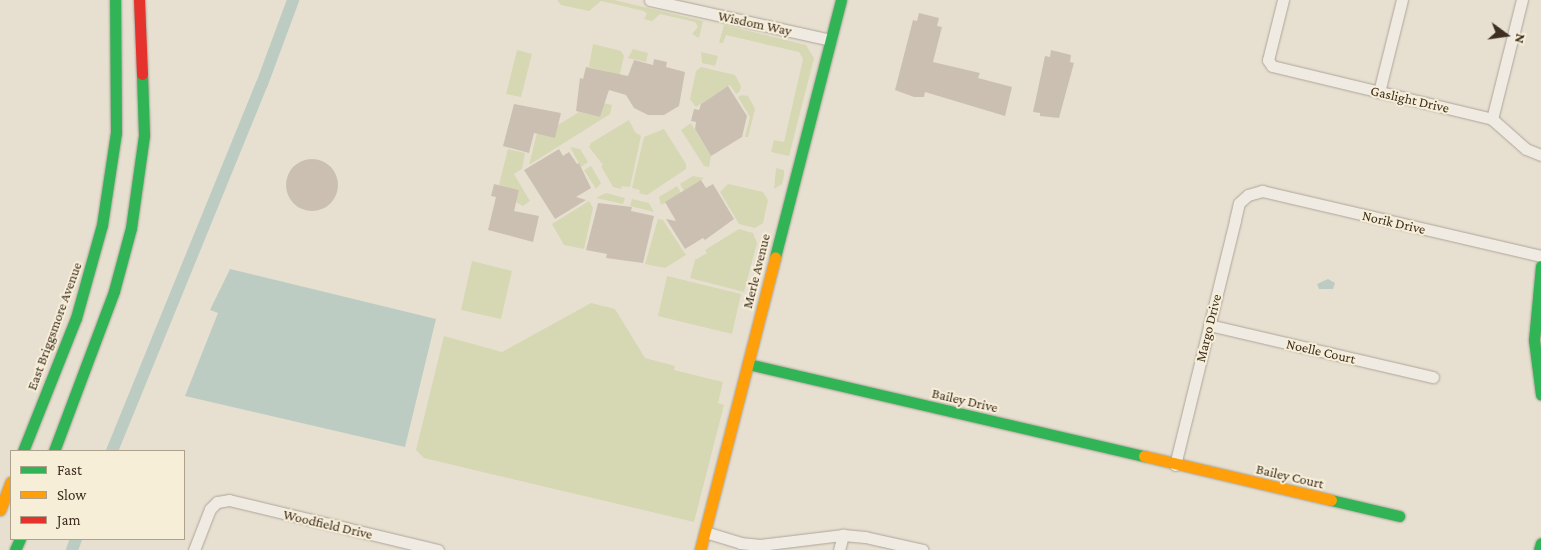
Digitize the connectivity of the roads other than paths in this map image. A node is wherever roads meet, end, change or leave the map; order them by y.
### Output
1 (115, 0) edge
2 (139, 0) edge
3 (650, 0) edge
4 (841, 0) edge
5 (1283, 0) edge
6 (1402, 0) edge
7 (1522, 0) edge
8 (831, 40) junction
9 (1379, 92) junction
10 (1492, 119) junction
11 (1541, 155) edge
12 (1248, 195) joint
13 (1541, 256) edge
14 (1541, 266) edge
15 (1209, 325) junction
16 (748, 364) junction
17 (1433, 377) dead end
18 (1541, 395) edge
19 (23, 450) edge
20 (54, 450) edge
21 (1175, 465) junction
22 (10, 485) edge
23 (0, 510) edge
24 (1399, 516) dead end
25 (705, 532) junction
26 (843, 535) junction
27 (1541, 543) edge
28 (194, 550) edge
29 (438, 550) edge
30 (700, 550) edge
31 (839, 550) edge
32 (923, 550) edge
33 (1539, 550) edge

1 - 19 street, East Briggsmore Avenue
2 - 20 street
3 - 8 street, Wisdom Way
4 - 8 street, Merle Avenue
5 - 9 street, Gaslight Drive
6 - 9 street
7 - 10 street
8 - 16 street, Merle Avenue
9 - 10 street, Gaslight Drive
10 - 11 street, Gaslight Drive
12 - 13 street, Norik Drive
12 - 15 street, Margo Drive
14 - 18 street
15 - 17 street, Noelle Court
15 - 21 street, Margo Drive
16 - 21 street, Bailey Drive
16 - 25 street, Merle Avenue
21 - 24 street, Bailey Court
22 - 23 street
25 - 26 street
25 - 30 street, Merle Avenue
26 - 31 street
26 - 32 street
27 - 33 street
28 - 29 street, Woodfield Drive

